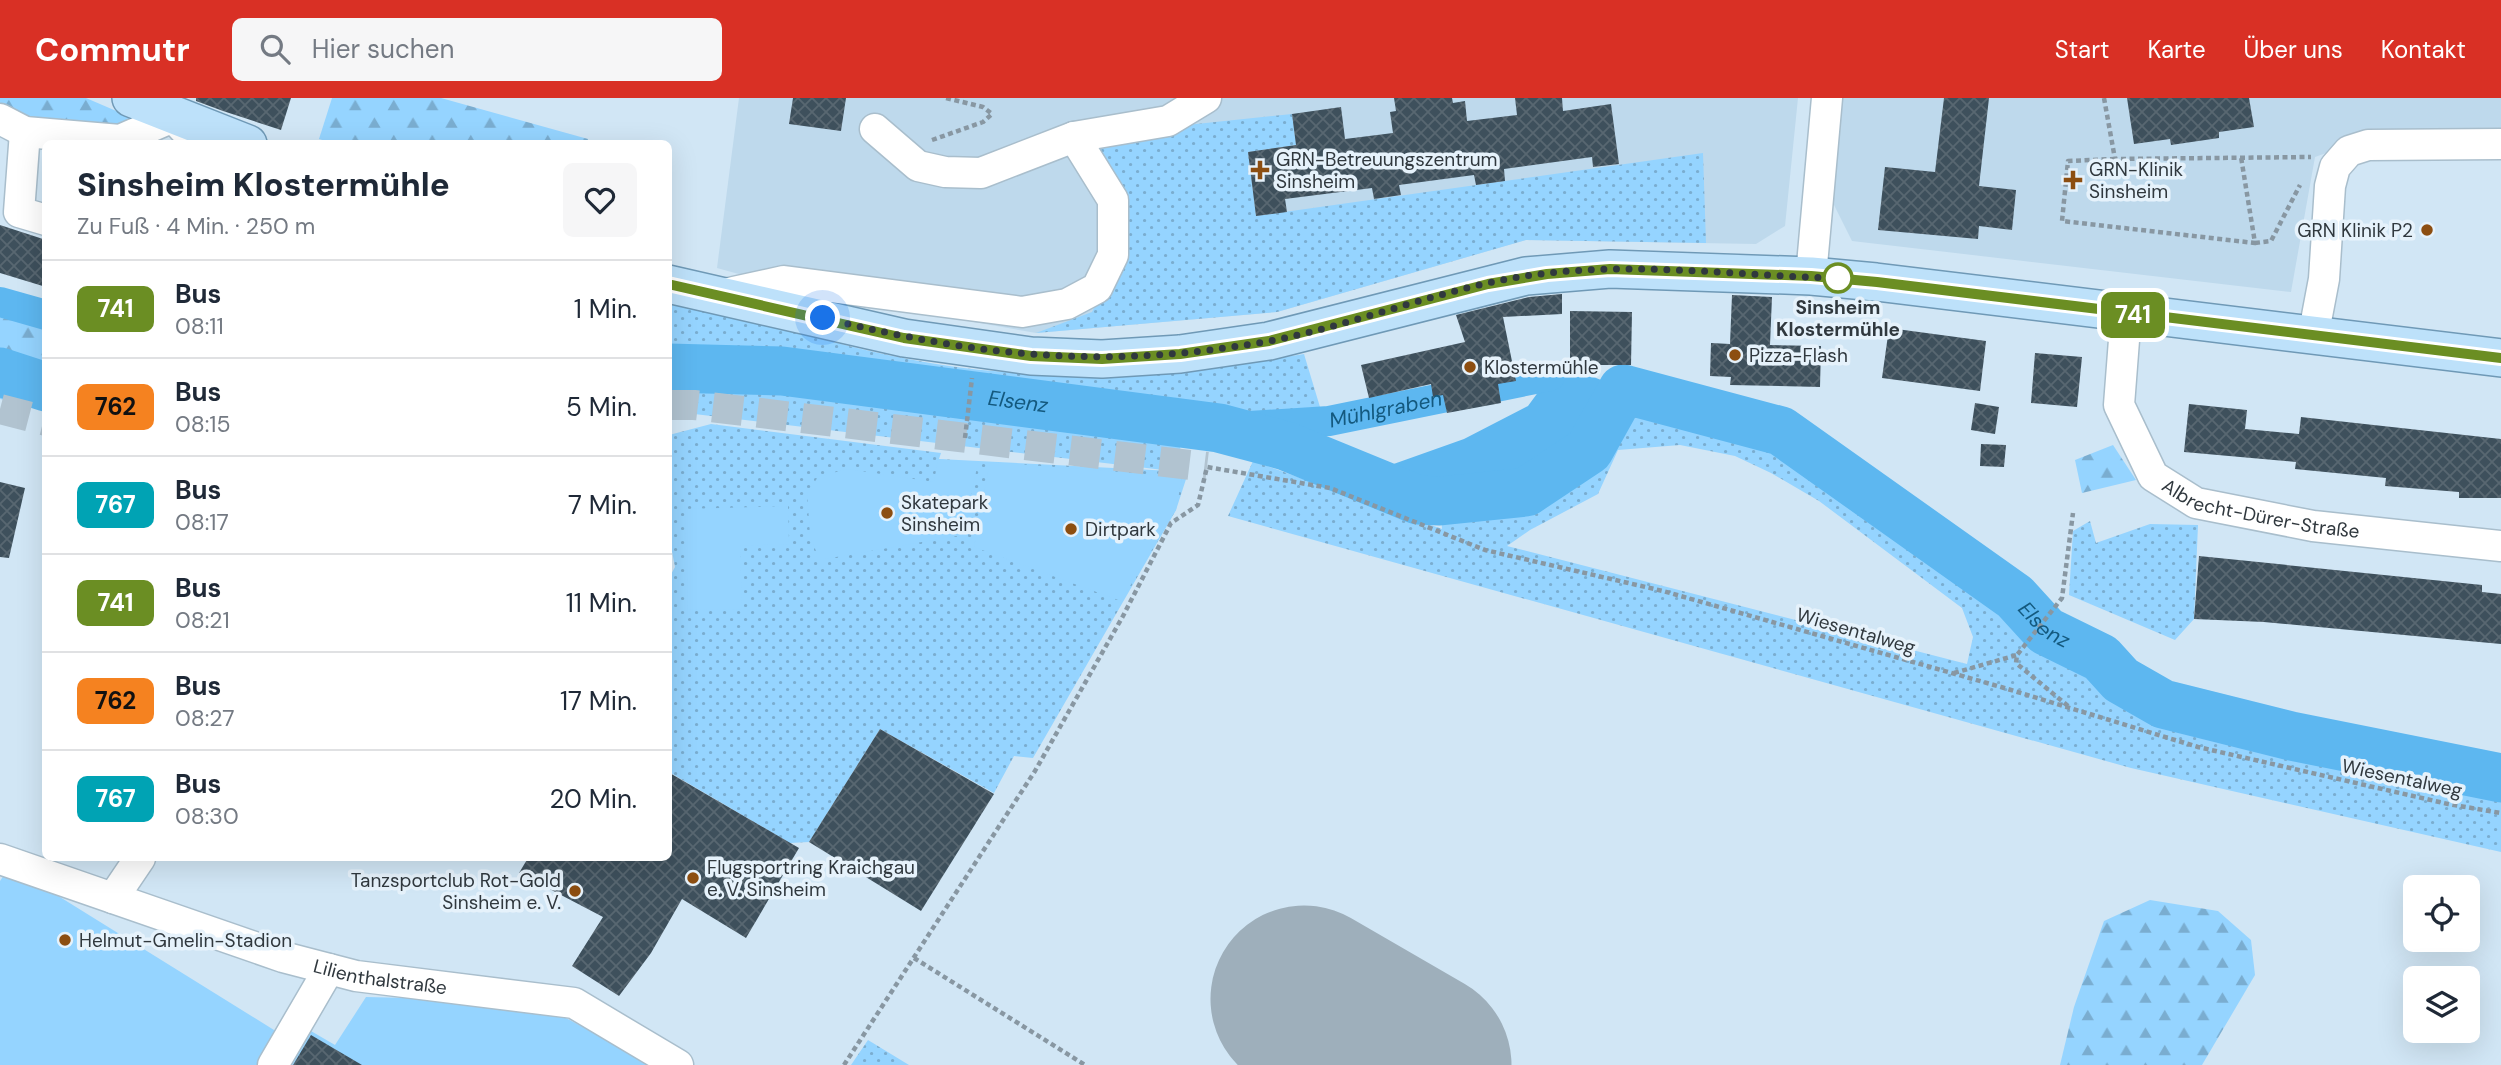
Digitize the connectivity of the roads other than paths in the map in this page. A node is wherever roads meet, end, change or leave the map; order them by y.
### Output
1 (131, 98) edge
2 (1206, 98) edge
3 (1827, 98) edge
4 (173, 117) junction
5 (12, 126) edge
6 (875, 130) dead end
7 (1074, 137) junction
8 (193, 140) edge
9 (237, 140) edge
10 (2501, 144) edge
11 (42, 219) edge
12 (1811, 276) junction
13 (672, 285) edge
14 (717, 296) junction
15 (2126, 314) junction
16 (2313, 337) junction
17 (2501, 358) edge
18 (2501, 547) edge
19 (0, 859) edge
20 (138, 861) edge
21 (113, 898) junction
22 (329, 969) junction
23 (273, 1065) edge
24 (678, 1065) edge

1 - 4 main road
2 - 7 street
3 - 12 street
4 - 5 street
4 - 8 street
4 - 9 main road
5 - 11 street
6 - 7 street
7 - 14 street
10 - 16 street
12 - 14 main road
12 - 15 main road
13 - 14 main road
15 - 16 main road
15 - 18 street, Albrecht-Dürer-Straße
16 - 17 main road
19 - 21 street, Lilienthalstraße
20 - 21 street
21 - 22 street, Lilienthalstraße
22 - 23 street
22 - 24 street, Lilienthalstraße

